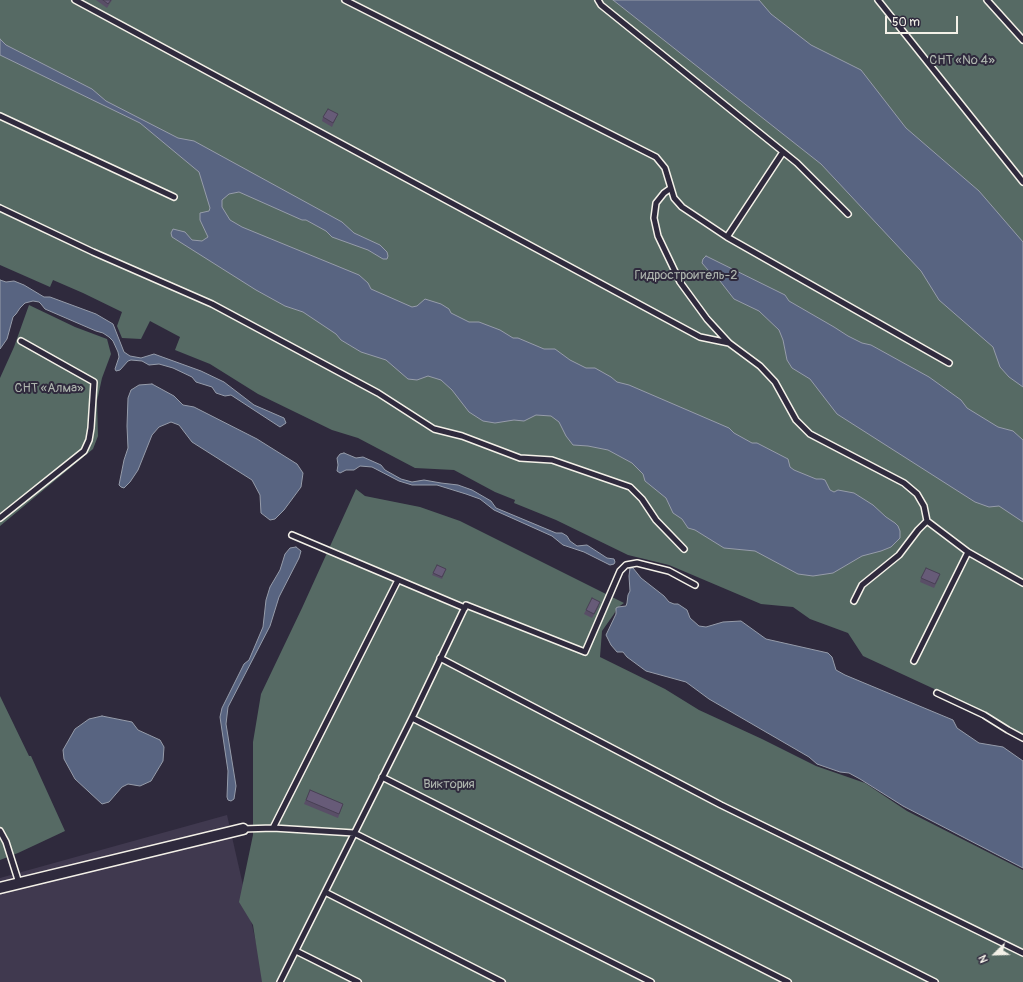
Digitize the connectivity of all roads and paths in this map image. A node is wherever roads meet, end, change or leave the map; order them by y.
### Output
1 (75, 0) edge
2 (345, 0) edge
3 (598, 0) edge
4 (878, 0) edge
5 (987, 0) edge
6 (1023, 40) edge
7 (0, 116) edge
8 (783, 152) junction
9 (1023, 182) edge
10 (671, 188) junction
11 (174, 197) dead end
12 (0, 208) edge
13 (848, 214) dead end
14 (727, 237) junction
15 (21, 341) dead end
16 (729, 342) junction
17 (949, 363) dead end
18 (1, 514) edge
19 (927, 521) junction
20 (292, 535) dead end
21 (684, 549) dead end
22 (968, 552) junction
23 (398, 580) junction
24 (1023, 583) edge
25 (695, 585) dead end
26 (854, 601) dead end
27 (465, 608) junction
28 (440, 658) junction
29 (914, 661) dead end
30 (937, 693) dead end
31 (412, 718) junction
32 (1023, 738) edge
33 (382, 777) junction
34 (273, 828) junction
35 (243, 829) joint
36 (0, 831) edge
37 (354, 833) junction
38 (19, 883) junction
39 (0, 888) edge
40 (325, 892) junction
41 (296, 951) junction
42 (1023, 953) edge
43 (280, 982) edge
44 (358, 982) edge
45 (502, 982) edge
46 (651, 982) edge
47 (788, 982) edge
48 (935, 982) edge

1 - 16 lane
2 - 10 lane
3 - 8 lane
4 - 9 lane
5 - 6 lane
7 - 11 lane
8 - 13 lane
8 - 14 lane
10 - 14 lane
10 - 16 lane
12 - 21 lane
14 - 17 lane
15 - 18 lane
16 - 19 lane
19 - 22 lane
19 - 26 lane
20 - 23 lane
22 - 24 lane
22 - 29 lane
23 - 27 lane
23 - 34 lane
25 - 27 lane
27 - 28 lane
28 - 31 lane
28 - 42 lane
30 - 32 lane
31 - 33 lane
31 - 48 lane
33 - 37 lane
33 - 47 lane
34 - 35 lane
34 - 37 lane
35 - 38 street
36 - 38 lane
37 - 40 lane
37 - 46 lane
38 - 39 street
40 - 41 lane
40 - 45 lane
41 - 43 lane
41 - 44 lane

